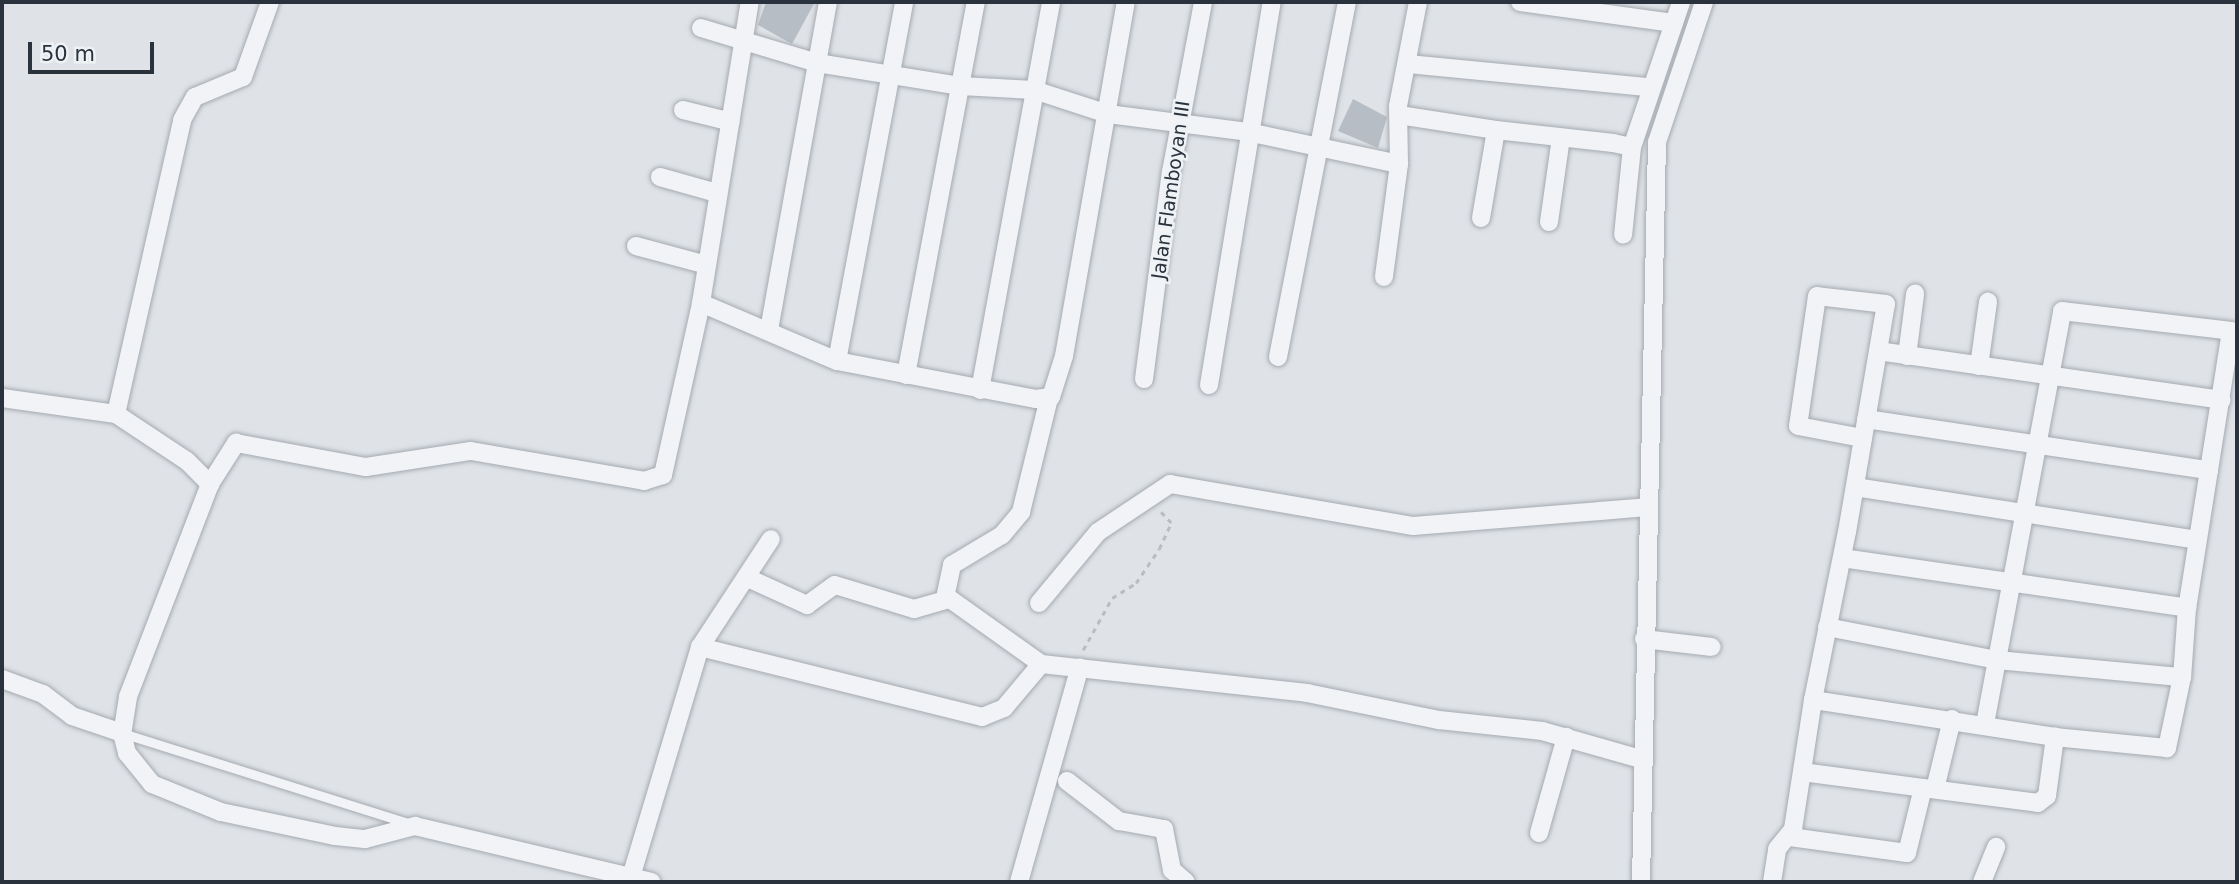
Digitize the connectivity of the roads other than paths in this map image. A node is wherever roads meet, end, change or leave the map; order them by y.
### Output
1 (271, 2) edge
2 (750, 2) edge
3 (828, 2) edge
4 (904, 2) edge
5 (976, 2) edge
6 (1051, 2) edge
7 (1126, 2) edge
8 (1203, 2) edge
9 (1272, 2) edge
10 (1347, 2) edge
11 (1418, 2) edge
12 (1520, 2) edge
13 (1681, 2) edge
14 (1704, 2) edge
15 (1674, 23) junction
16 (701, 28) dead end
17 (745, 43) junction
18 (817, 63) junction
19 (1408, 64) junction
20 (893, 73) junction
21 (961, 86) junction
22 (1649, 87) junction
23 (1034, 90) junction
24 (683, 110) dead end
25 (1108, 114) junction
26 (1399, 115) junction
27 (731, 122) junction
28 (1178, 125) junction
29 (1496, 130) junction
30 (1248, 132) junction
31 (1561, 138) junction
32 (1644, 140) junction
33 (1320, 146) junction
34 (1399, 164) junction
35 (660, 177) dead end
36 (718, 193) junction
37 (1481, 218) dead end
38 (1549, 222) dead end
39 (1623, 235) dead end
40 (636, 246) dead end
41 (704, 264) junction
42 (1384, 277) dead end
43 (1915, 294) dead end
44 (1988, 302) dead end
45 (701, 303) junction
46 (769, 330) junction
47 (1878, 351) junction
48 (1907, 355) junction
49 (1278, 357) dead end
50 (837, 360) junction
51 (1979, 366) junction
52 (906, 375) junction
53 (2050, 377) junction
54 (1144, 379) dead end
55 (1209, 386) dead end
56 (980, 390) junction
57 (2, 398) edge
58 (1049, 398) junction
59 (2222, 400) junction
60 (116, 414) junction
61 (1866, 419) junction
62 (1863, 438) junction
63 (2036, 448) junction
64 (2209, 470) junction
65 (213, 477) junction
66 (1855, 487) junction
67 (1647, 507) junction
68 (2024, 518) junction
69 (771, 539) dead end
70 (2197, 540) junction
71 (1842, 558) junction
72 (750, 579) junction
73 (2011, 586) junction
74 (945, 598) junction
75 (1039, 603) dead end
76 (2187, 608) junction
77 (1827, 627) junction
78 (1644, 639) junction
79 (700, 647) junction
80 (1712, 647) dead end
81 (1997, 660) junction
82 (1041, 664) junction
83 (1080, 667) junction
84 (2182, 677) junction
85 (2, 679) edge
86 (1813, 700) junction
87 (1952, 719) junction
88 (1985, 724) junction
89 (122, 733) junction
90 (1566, 737) junction
91 (2055, 737) junction
92 (1641, 759) junction
93 (1801, 772) junction
94 (1067, 781) dead end
95 (1929, 788) junction
96 (415, 826) junction
97 (1539, 833) dead end
98 (1790, 836) junction
99 (1996, 848) dead end
100 (631, 877) junction
101 (651, 882) edge
102 (1019, 882) edge
103 (1186, 882) edge
104 (1641, 882) edge
105 (1772, 882) edge
106 (1982, 882) edge

1 - 60 street
2 - 17 street
3 - 18 street
4 - 20 street
5 - 21 street
6 - 23 street
7 - 25 street
8 - 28 street, Jalan Flamboyan III
9 - 30 street
10 - 33 street
11 - 19 street
12 - 15 street
13 - 15 street
14 - 32 street
15 - 22 street
16 - 17 street
17 - 18 street
17 - 27 street
18 - 20 street
18 - 46 street
19 - 22 street
19 - 26 street
20 - 21 street
20 - 50 street
21 - 23 street
21 - 52 street
22 - 32 street
23 - 25 street
23 - 56 street
24 - 27 street
25 - 28 street
25 - 58 street
26 - 29 street
26 - 34 street
27 - 36 street
28 - 30 street
28 - 54 street, Jalan Flamboyan III
29 - 31 street
29 - 37 street
30 - 33 street
30 - 55 street
31 - 32 street
31 - 38 street
32 - 39 street
32 - 67 street
33 - 34 street
33 - 49 street
34 - 42 street
35 - 36 street
36 - 41 street
40 - 41 street
41 - 45 street
43 - 48 street
44 - 51 street
45 - 46 street
45 - 65 street
46 - 50 street
47 - 48 street
47 - 61 street
47 - 62 street
48 - 51 street
50 - 52 street
51 - 53 street
52 - 56 street
53 - 59 street
53 - 59 street
53 - 63 street
56 - 58 street
57 - 60 street
58 - 74 street
59 - 64 street
60 - 65 street
61 - 62 street
61 - 63 street
62 - 66 street
63 - 64 street
63 - 68 street
64 - 70 street
65 - 89 street
66 - 68 street
66 - 71 street
67 - 75 street
67 - 78 street
68 - 70 street
68 - 73 street
69 - 72 street
70 - 76 street
71 - 73 street
71 - 77 street
72 - 74 street
72 - 79 street
73 - 76 street
73 - 81 street
74 - 82 street
76 - 84 street
77 - 81 street
77 - 86 street
78 - 80 street
78 - 92 street
79 - 82 street
79 - 100 street
81 - 84 street
81 - 88 street
82 - 83 street
83 - 90 street
83 - 102 street
84 - 91 street
85 - 89 street
86 - 87 street
86 - 93 street
87 - 88 street
87 - 95 street
88 - 91 street
89 - 96 lane
89 - 96 street
90 - 92 street
90 - 97 street
91 - 95 street
92 - 104 street
93 - 95 street
93 - 98 street
94 - 103 street
95 - 98 street
96 - 100 street
98 - 105 street
99 - 106 street
100 - 101 street

